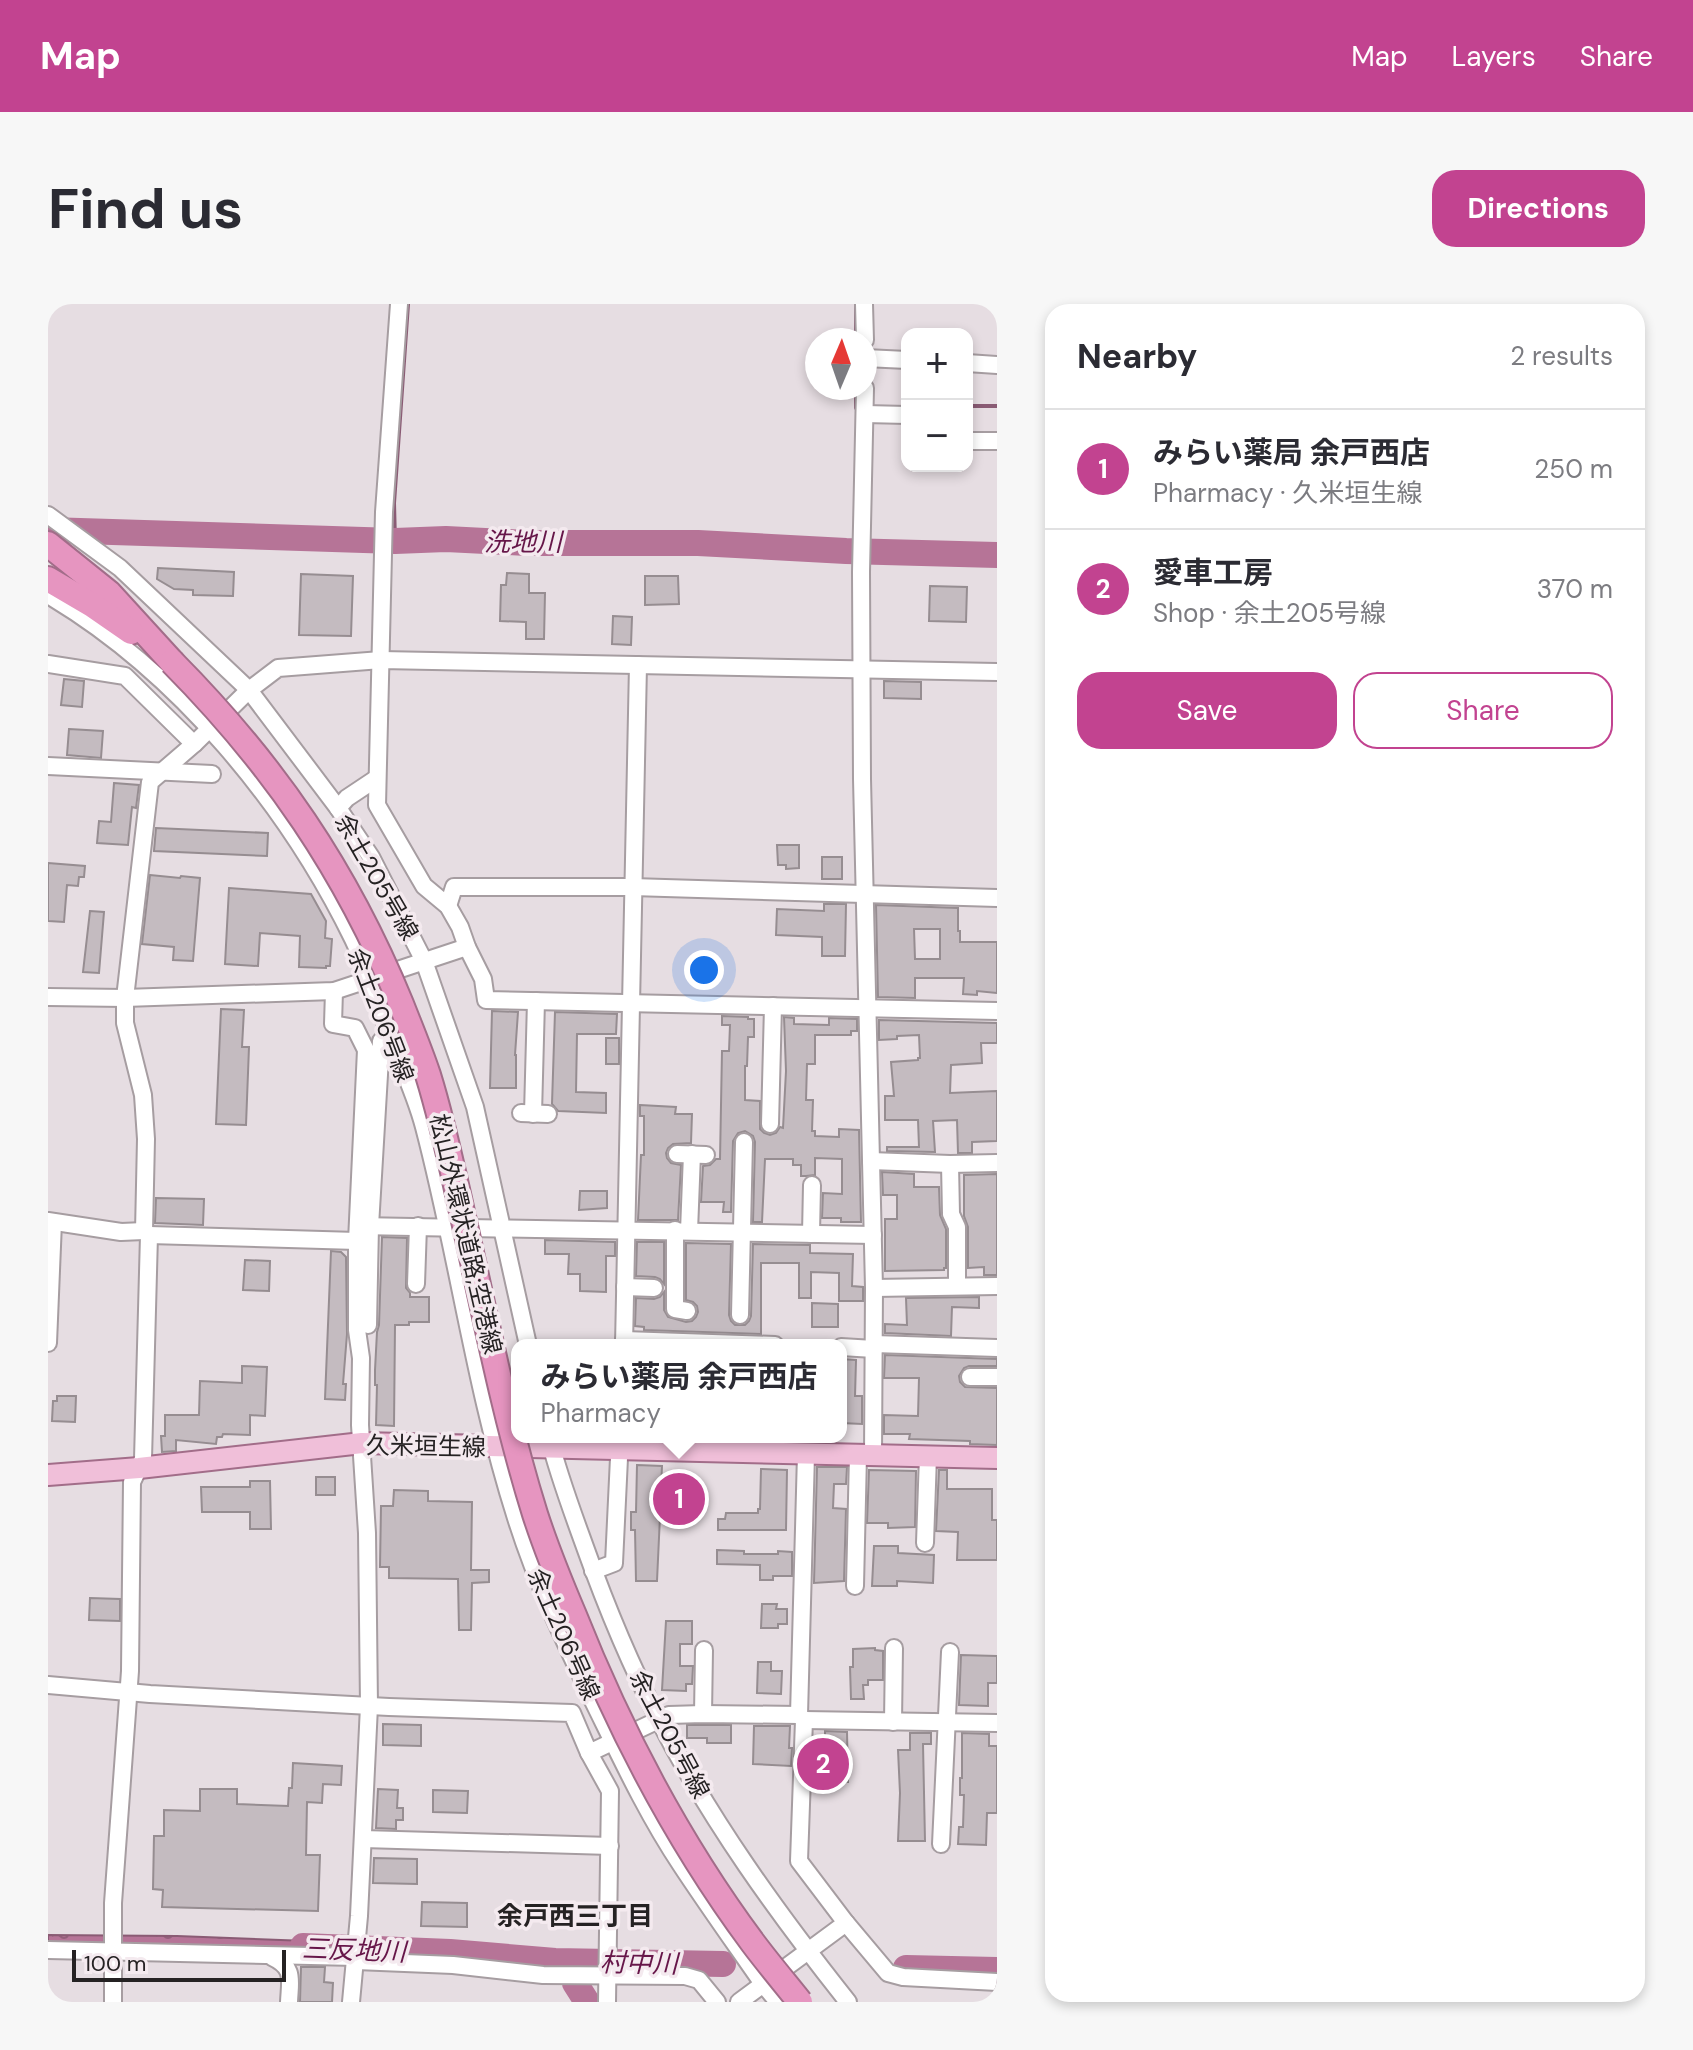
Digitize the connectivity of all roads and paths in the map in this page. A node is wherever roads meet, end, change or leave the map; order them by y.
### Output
1 (399, 304) edge
2 (864, 304) edge
3 (865, 328) edge
4 (877, 359) edge
5 (901, 360) edge
6 (973, 363) edge
7 (997, 365) edge
8 (865, 400) edge
9 (865, 414) junction
10 (901, 415) edge
11 (973, 441) edge
12 (997, 441) edge
13 (48, 515) edge
14 (48, 544) edge
15 (48, 579) edge
16 (48, 595) edge
17 (381, 660) junction
18 (172, 662) junction
19 (48, 664) edge
20 (638, 665) junction
21 (862, 670) junction
22 (997, 672) edge
23 (249, 690) junction
24 (210, 729) junction
25 (194, 744) junction
26 (48, 766) edge
27 (164, 772) junction
28 (212, 774) dead end
29 (377, 778) junction
30 (338, 808) junction
31 (632, 887) junction
32 (864, 894) junction
33 (997, 898) edge
34 (448, 906) junction
35 (467, 947) junction
36 (424, 961) junction
37 (369, 979) junction
38 (334, 991) junction
39 (48, 997) edge
40 (125, 998) junction
41 (536, 1001) junction
42 (630, 1003) junction
43 (773, 1006) junction
44 (867, 1009) junction
45 (997, 1011) edge
46 (381, 1041) dead end
47 (534, 1114) dead end
48 (770, 1124) dead end
49 (744, 1142) dead end
50 (692, 1154) dead end
51 (871, 1161) junction
52 (997, 1163) edge
53 (950, 1164) junction
54 (812, 1185) dead end
55 (51, 1222) edge
56 (418, 1226) junction
57 (448, 1227) junction
58 (503, 1227) junction
59 (627, 1229) junction
60 (682, 1230) junction
61 (361, 1231) junction
62 (741, 1232) junction
63 (147, 1233) junction
64 (811, 1234) junction
65 (873, 1235) junction
66 (416, 1284) dead end
67 (957, 1286) junction
68 (997, 1286) edge
69 (625, 1287) junction
70 (654, 1288) dead end
71 (874, 1288) junction
72 (687, 1311) dead end
73 (740, 1315) dead end
74 (49, 1318) edge
75 (527, 1339) edge
76 (624, 1339) edge
77 (48, 1343) edge
78 (874, 1346) junction
79 (847, 1347) edge
80 (997, 1348) edge
81 (970, 1377) dead end
82 (997, 1377) edge
83 (511, 1429) edge
84 (362, 1443) junction
85 (514, 1443) edge
86 (551, 1443) edge
87 (619, 1443) edge
88 (688, 1444) edge
89 (719, 1444) edge
90 (495, 1447) junction
91 (792, 1448) edge
92 (866, 1455) junction
93 (928, 1456) junction
94 (997, 1458) edge
95 (139, 1468) junction
96 (48, 1475) edge
97 (925, 1543) dead end
98 (593, 1571) junction
99 (855, 1586) dead end
100 (894, 1648) dead end
101 (704, 1650) dead end
102 (950, 1652) dead end
103 (48, 1685) edge
104 (128, 1693) junction
105 (369, 1706) junction
106 (703, 1714) junction
107 (801, 1718) junction
108 (659, 1720) junction
109 (893, 1722) junction
110 (946, 1722) junction
111 (997, 1723) edge
112 (613, 1742) junction
113 (589, 1753) junction
114 (363, 1839) junction
115 (941, 1844) dead end
116 (610, 1846) junction
117 (846, 1923) junction
118 (113, 1945) junction
119 (48, 1950) edge
120 (808, 1951) junction
121 (356, 1953) junction
122 (270, 1955) junction
123 (608, 1967) junction
124 (997, 1982) edge
125 (763, 1984) junction
126 (113, 2002) edge
127 (289, 2002) edge
128 (351, 2002) edge
129 (607, 2002) edge
130 (717, 2002) edge
131 (739, 2002) edge
132 (778, 2002) edge
133 (800, 2002) edge
134 (848, 2002) edge

1 - 17 street
2 - 3 street
4 - 5 street
6 - 7 street
8 - 9 street
9 - 10 street
9 - 21 street
11 - 12 street
13 - 23 street, 余土205号線
14 - 18 highway
15 - 18 highway
16 - 24 street, 余土206号線
17 - 20 street
17 - 23 street
17 - 29 street
18 - 83 highway, 松山外環状道路;空港線, bridge
19 - 25 street
20 - 21 street
20 - 31 street
21 - 22 street
21 - 32 street
23 - 24 street
23 - 30 street, 余土205号線
24 - 25 street
24 - 37 street, 余土206号線
25 - 27 street
26 - 27 street
27 - 28 street
27 - 40 street
29 - 30 street
29 - 34 street
30 - 36 street, 余土205号線
31 - 32 street
31 - 34 street
31 - 42 street
32 - 33 street
32 - 44 street
34 - 35 street
35 - 36 street
35 - 41 street
36 - 37 street
36 - 58 street, 余土205号線
37 - 38 street
37 - 57 street, 余土206号線
38 - 40 street
38 - 61 street
39 - 40 street
40 - 63 street
41 - 42 street
41 - 47 street
42 - 43 street
42 - 59 street
43 - 44 street
43 - 48 street
44 - 45 street
44 - 51 street
46 - 61 street
49 - 62 street
50 - 60 street
51 - 53 street
51 - 65 street
52 - 53 street
53 - 67 street
54 - 64 street
55 - 63 street
55 - 74 street
56 - 57 street
56 - 61 street
56 - 66 street
57 - 58 street
57 - 90 street, 余土206号線
58 - 59 street
58 - 75 street, 余土205号線
59 - 60 street
59 - 69 street
60 - 62 street
60 - 72 street
61 - 63 street
61 - 84 street
62 - 64 street
62 - 73 street
63 - 95 street
64 - 65 street
65 - 71 street
67 - 68 street
67 - 71 street
69 - 70 street
69 - 76 street
71 - 78 street
74 - 77 street
78 - 79 street
78 - 80 street
78 - 92 street
81 - 82 street
84 - 90 main road, 久米垣生線
84 - 95 main road, 久米垣生線
84 - 105 street
85 - 133 highway, 松山外環状道路;空港線, bridge
86 - 87 main road, 久米垣生線
86 - 90 main road, 久米垣生線
86 - 98 street, 余土205号線
87 - 88 main road, 久米垣生線
87 - 98 street
88 - 89 main road, 久米垣生線
89 - 91 main road, 久米垣生線
90 - 112 street, 余土206号線
91 - 92 main road, 久米垣生線
91 - 107 street
92 - 93 main road, 久米垣生線
92 - 99 street
93 - 94 main road, 久米垣生線
93 - 97 street
95 - 96 main road, 久米垣生線
95 - 104 street
98 - 108 street, 余土205号線
100 - 109 street
101 - 106 street
102 - 110 street
103 - 104 street
104 - 105 street
104 - 118 street
105 - 113 street
105 - 114 street
106 - 107 street
106 - 108 street
107 - 109 street
107 - 117 street
108 - 112 street
108 - 120 street, 余土205号線
109 - 110 street
110 - 111 street
110 - 115 street
112 - 113 street
112 - 125 street, 余土206号線
113 - 116 street
114 - 116 street
114 - 121 street
116 - 123 street
117 - 120 street
117 - 124 street
118 - 119 street
118 - 122 street
118 - 126 street
120 - 125 street
120 - 134 street, 余土205号線
121 - 122 street
121 - 123 street
121 - 128 street
122 - 127 street
123 - 129 street
123 - 130 street
125 - 131 street
125 - 132 street, 余土206号線

